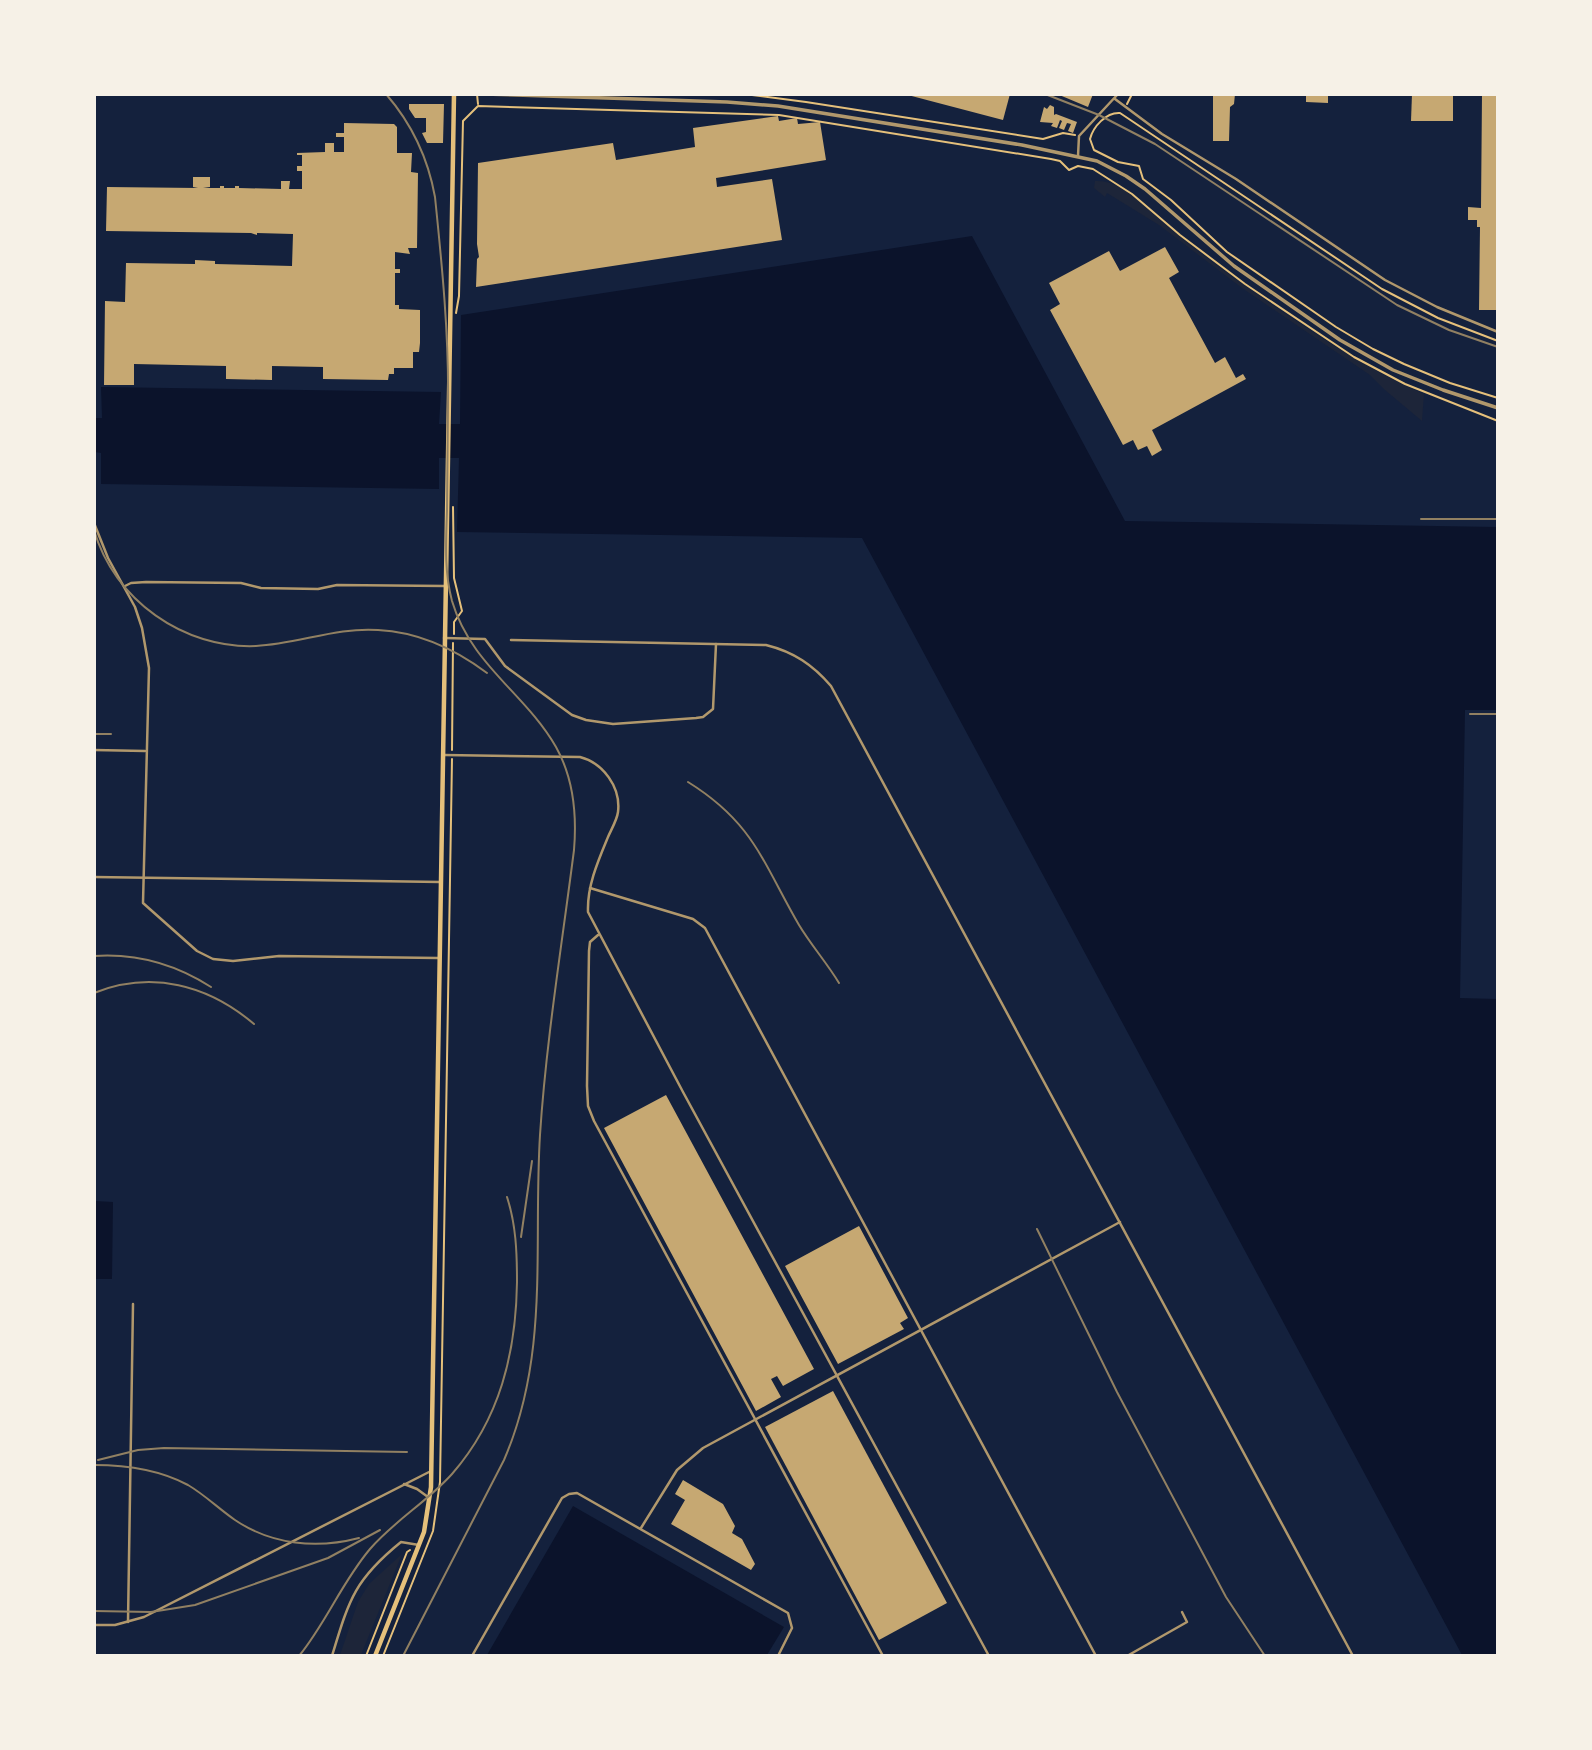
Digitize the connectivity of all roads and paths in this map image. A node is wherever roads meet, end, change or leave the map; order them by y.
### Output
1 (454, 94) edge
2 (477, 94) edge
3 (484, 94) edge
4 (744, 94) edge
5 (1118, 94) edge
6 (1115, 100) junction
7 (478, 106) junction
8 (1079, 136) junction
9 (1079, 157) junction
10 (1093, 169) dead end
11 (456, 317) dead end
12 (1497, 332) edge
13 (1497, 341) edge
14 (1497, 398) edge
15 (1497, 408) edge
16 (453, 502) dead end
17 (94, 523) edge
18 (125, 586) junction
19 (447, 586) junction
20 (444, 638) junction
21 (453, 639) junction
22 (511, 640) dead end
23 (716, 642) junction
24 (94, 750) edge
25 (145, 751) junction
26 (443, 755) junction
27 (452, 755) junction
28 (94, 877) edge
29 (144, 877) junction
30 (440, 882) junction
31 (590, 888) junction
32 (599, 934) junction
33 (439, 958) junction
34 (1120, 1222) junction
35 (133, 1304) dead end
36 (921, 1330) junction
37 (836, 1376) junction
38 (756, 1420) junction
39 (431, 1472) junction
40 (404, 1484) junction
41 (430, 1500) junction
42 (641, 1528) junction
43 (419, 1545) junction
44 (1182, 1612) dead end
45 (128, 1622) junction
46 (94, 1625) edge
47 (332, 1656) edge
48 (366, 1656) edge
49 (375, 1656) edge
50 (383, 1656) edge
51 (472, 1656) edge
52 (778, 1656) edge
53 (884, 1656) edge
54 (989, 1656) edge
55 (1096, 1656) edge
56 (1127, 1656) edge
57 (1353, 1656) edge

1 - 19 main road
2 - 7 path
3 - 9 street
4 - 8 path
5 - 6 street
6 - 8 street
6 - 12 street
7 - 10 path
7 - 11 path
8 - 9 street
9 - 15 street
13 - 14 path
16 - 21 path
17 - 18 street
18 - 19 street
18 - 25 street
19 - 20 main road
20 - 21 street
20 - 26 main road
21 - 23 street
21 - 27 path
22 - 23 street
23 - 34 street
24 - 25 street
25 - 29 street
26 - 27 street
26 - 30 main road
27 - 31 street
27 - 50 path
28 - 29 street
29 - 30 street
29 - 33 street
30 - 33 main road
31 - 32 street
31 - 36 street
32 - 37 street
32 - 38 street
33 - 39 main road
34 - 36 street
34 - 57 street
35 - 45 street
36 - 37 street
36 - 55 street
37 - 38 street
37 - 54 street
38 - 42 street
38 - 53 street
39 - 40 street
39 - 41 main road
40 - 41 street
40 - 45 street
41 - 43 main road
42 - 51 street
42 - 52 street
43 - 47 street
43 - 48 path
43 - 49 main road
44 - 56 street
45 - 46 street

